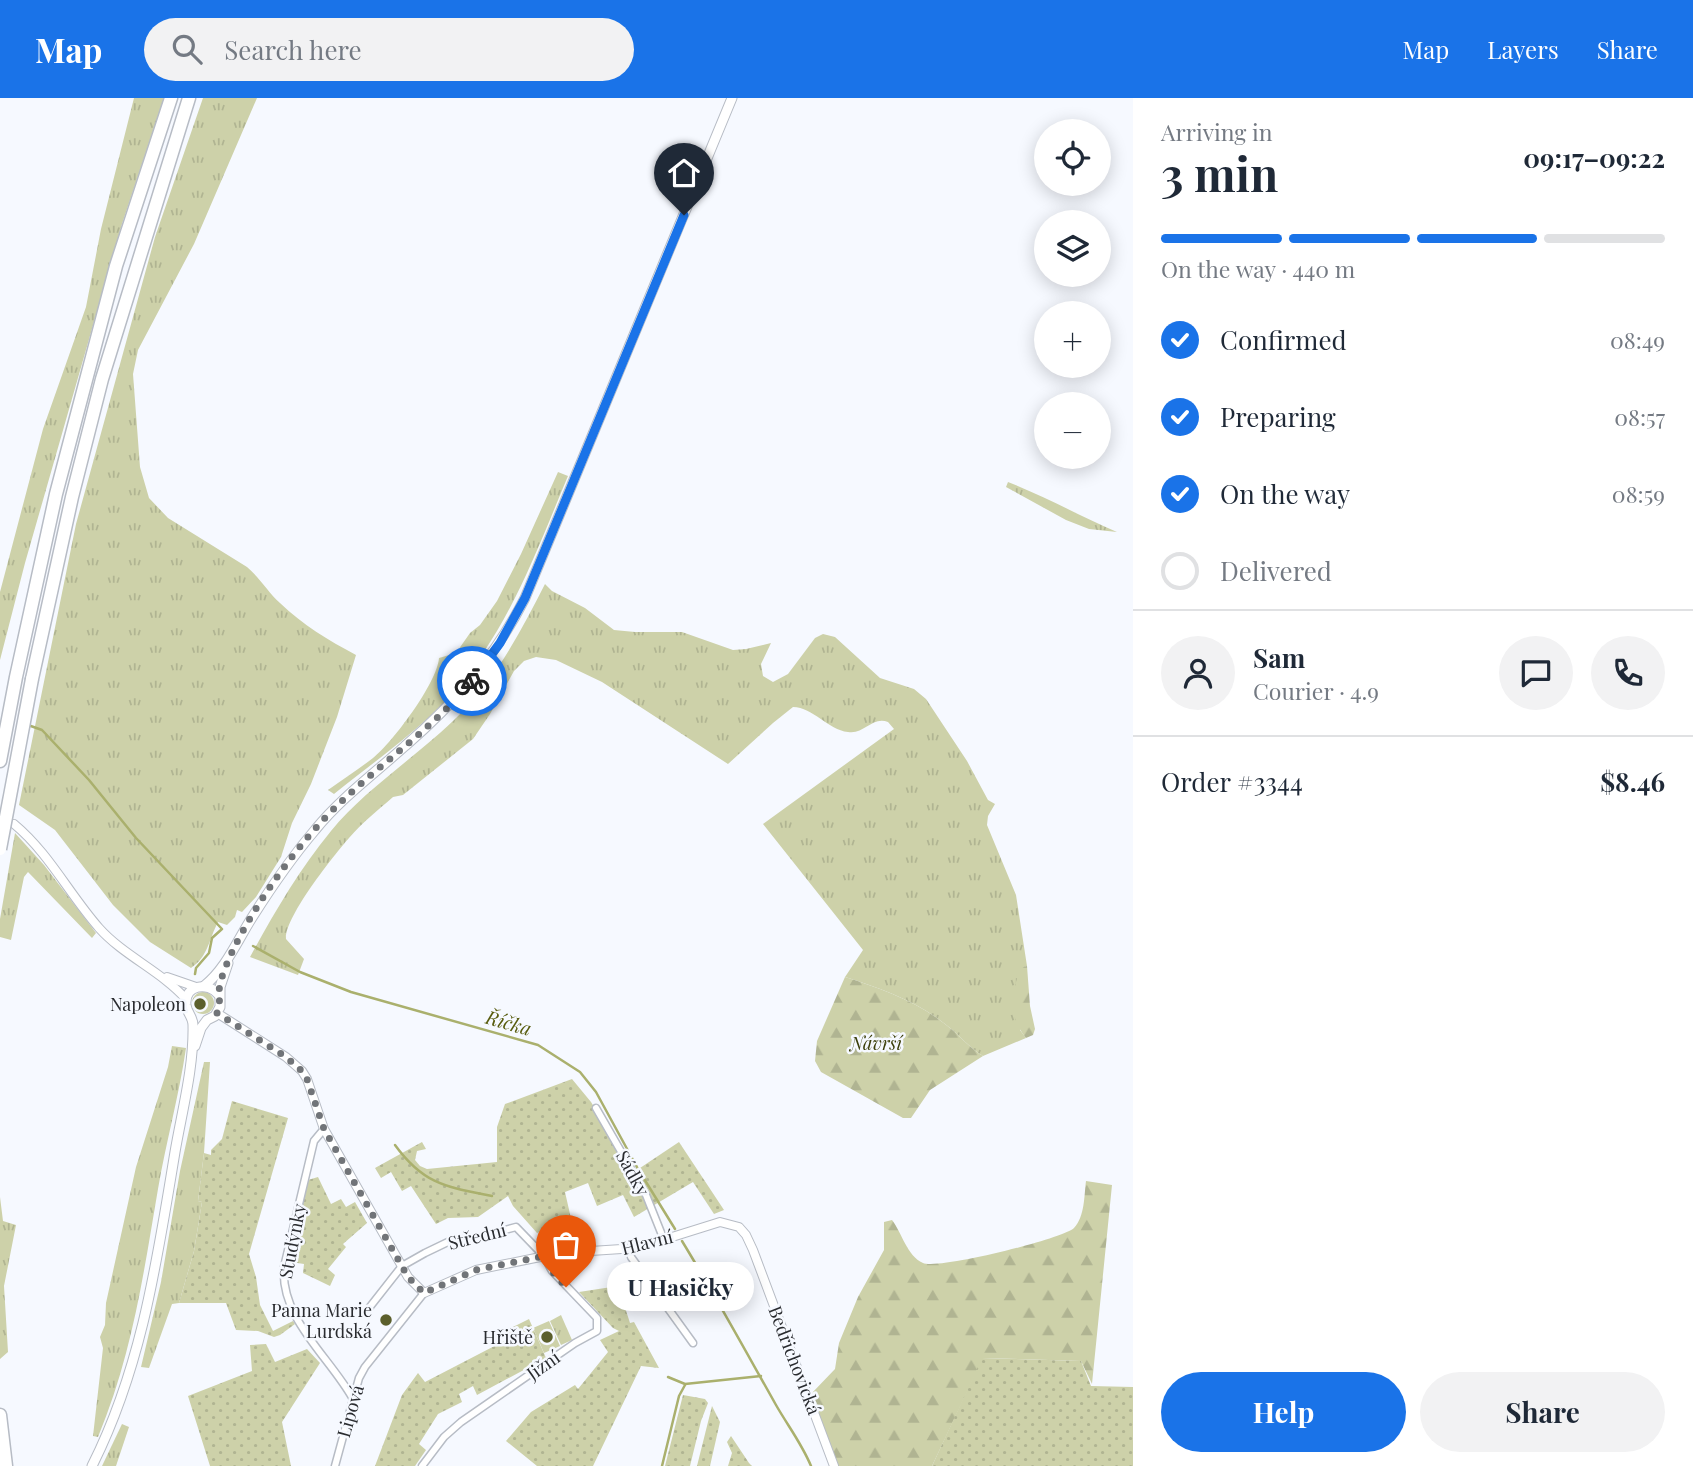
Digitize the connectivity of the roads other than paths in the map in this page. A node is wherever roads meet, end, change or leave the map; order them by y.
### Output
1 (171, 98) edge
2 (189, 98) edge
3 (732, 98) edge
4 (0, 761) edge
5 (13, 824) dead end
6 (0, 849) edge
7 (232, 953) junction
8 (158, 973) junction
9 (200, 986) junction
10 (219, 995) junction
11 (187, 999) junction
12 (217, 1013) junction
13 (192, 1017) junction
14 (207, 1020) junction
15 (189, 1068) junction
16 (596, 1108) dead end
17 (324, 1129) junction
18 (729, 1223) joint
19 (664, 1240) junction
20 (629, 1249) junction
21 (544, 1256) junction
22 (402, 1266) junction
23 (424, 1293) junction
24 (369, 1308) dead end
25 (693, 1343) dead end
26 (359, 1378) junction
27 (344, 1382) junction
28 (353, 1399) junction
29 (0, 1415) edge
30 (6, 1466) edge
31 (92, 1466) edge
32 (335, 1466) edge
33 (422, 1466) edge
34 (834, 1466) edge

1 - 4 highway
2 - 6 highway, bridge
3 - 7 main road
5 - 8 street
7 - 9 main road
7 - 10 main road
8 - 9 street
8 - 11 street
9 - 10 main road
9 - 11 main road
10 - 12 main road
11 - 13 main road
12 - 14 main road
12 - 17 street
13 - 14 main road
13 - 15 main road
14 - 15 main road
15 - 31 main road
16 - 19 street, Sádky
17 - 22 street
17 - 27 street, Studýnky
18 - 19 street, Hlavní
18 - 34 street, Bedřichovická
19 - 20 street, Hlavní
20 - 21 street, Hlavní
20 - 25 street
21 - 22 street, Střední
21 - 23 street, Hlavní
21 - 33 street, Jižní
22 - 23 street
22 - 24 street
23 - 26 street, Lipová
26 - 27 street
26 - 28 street, Lipová
27 - 28 street, Studýnky
28 - 32 street, Lipová
29 - 30 highway

